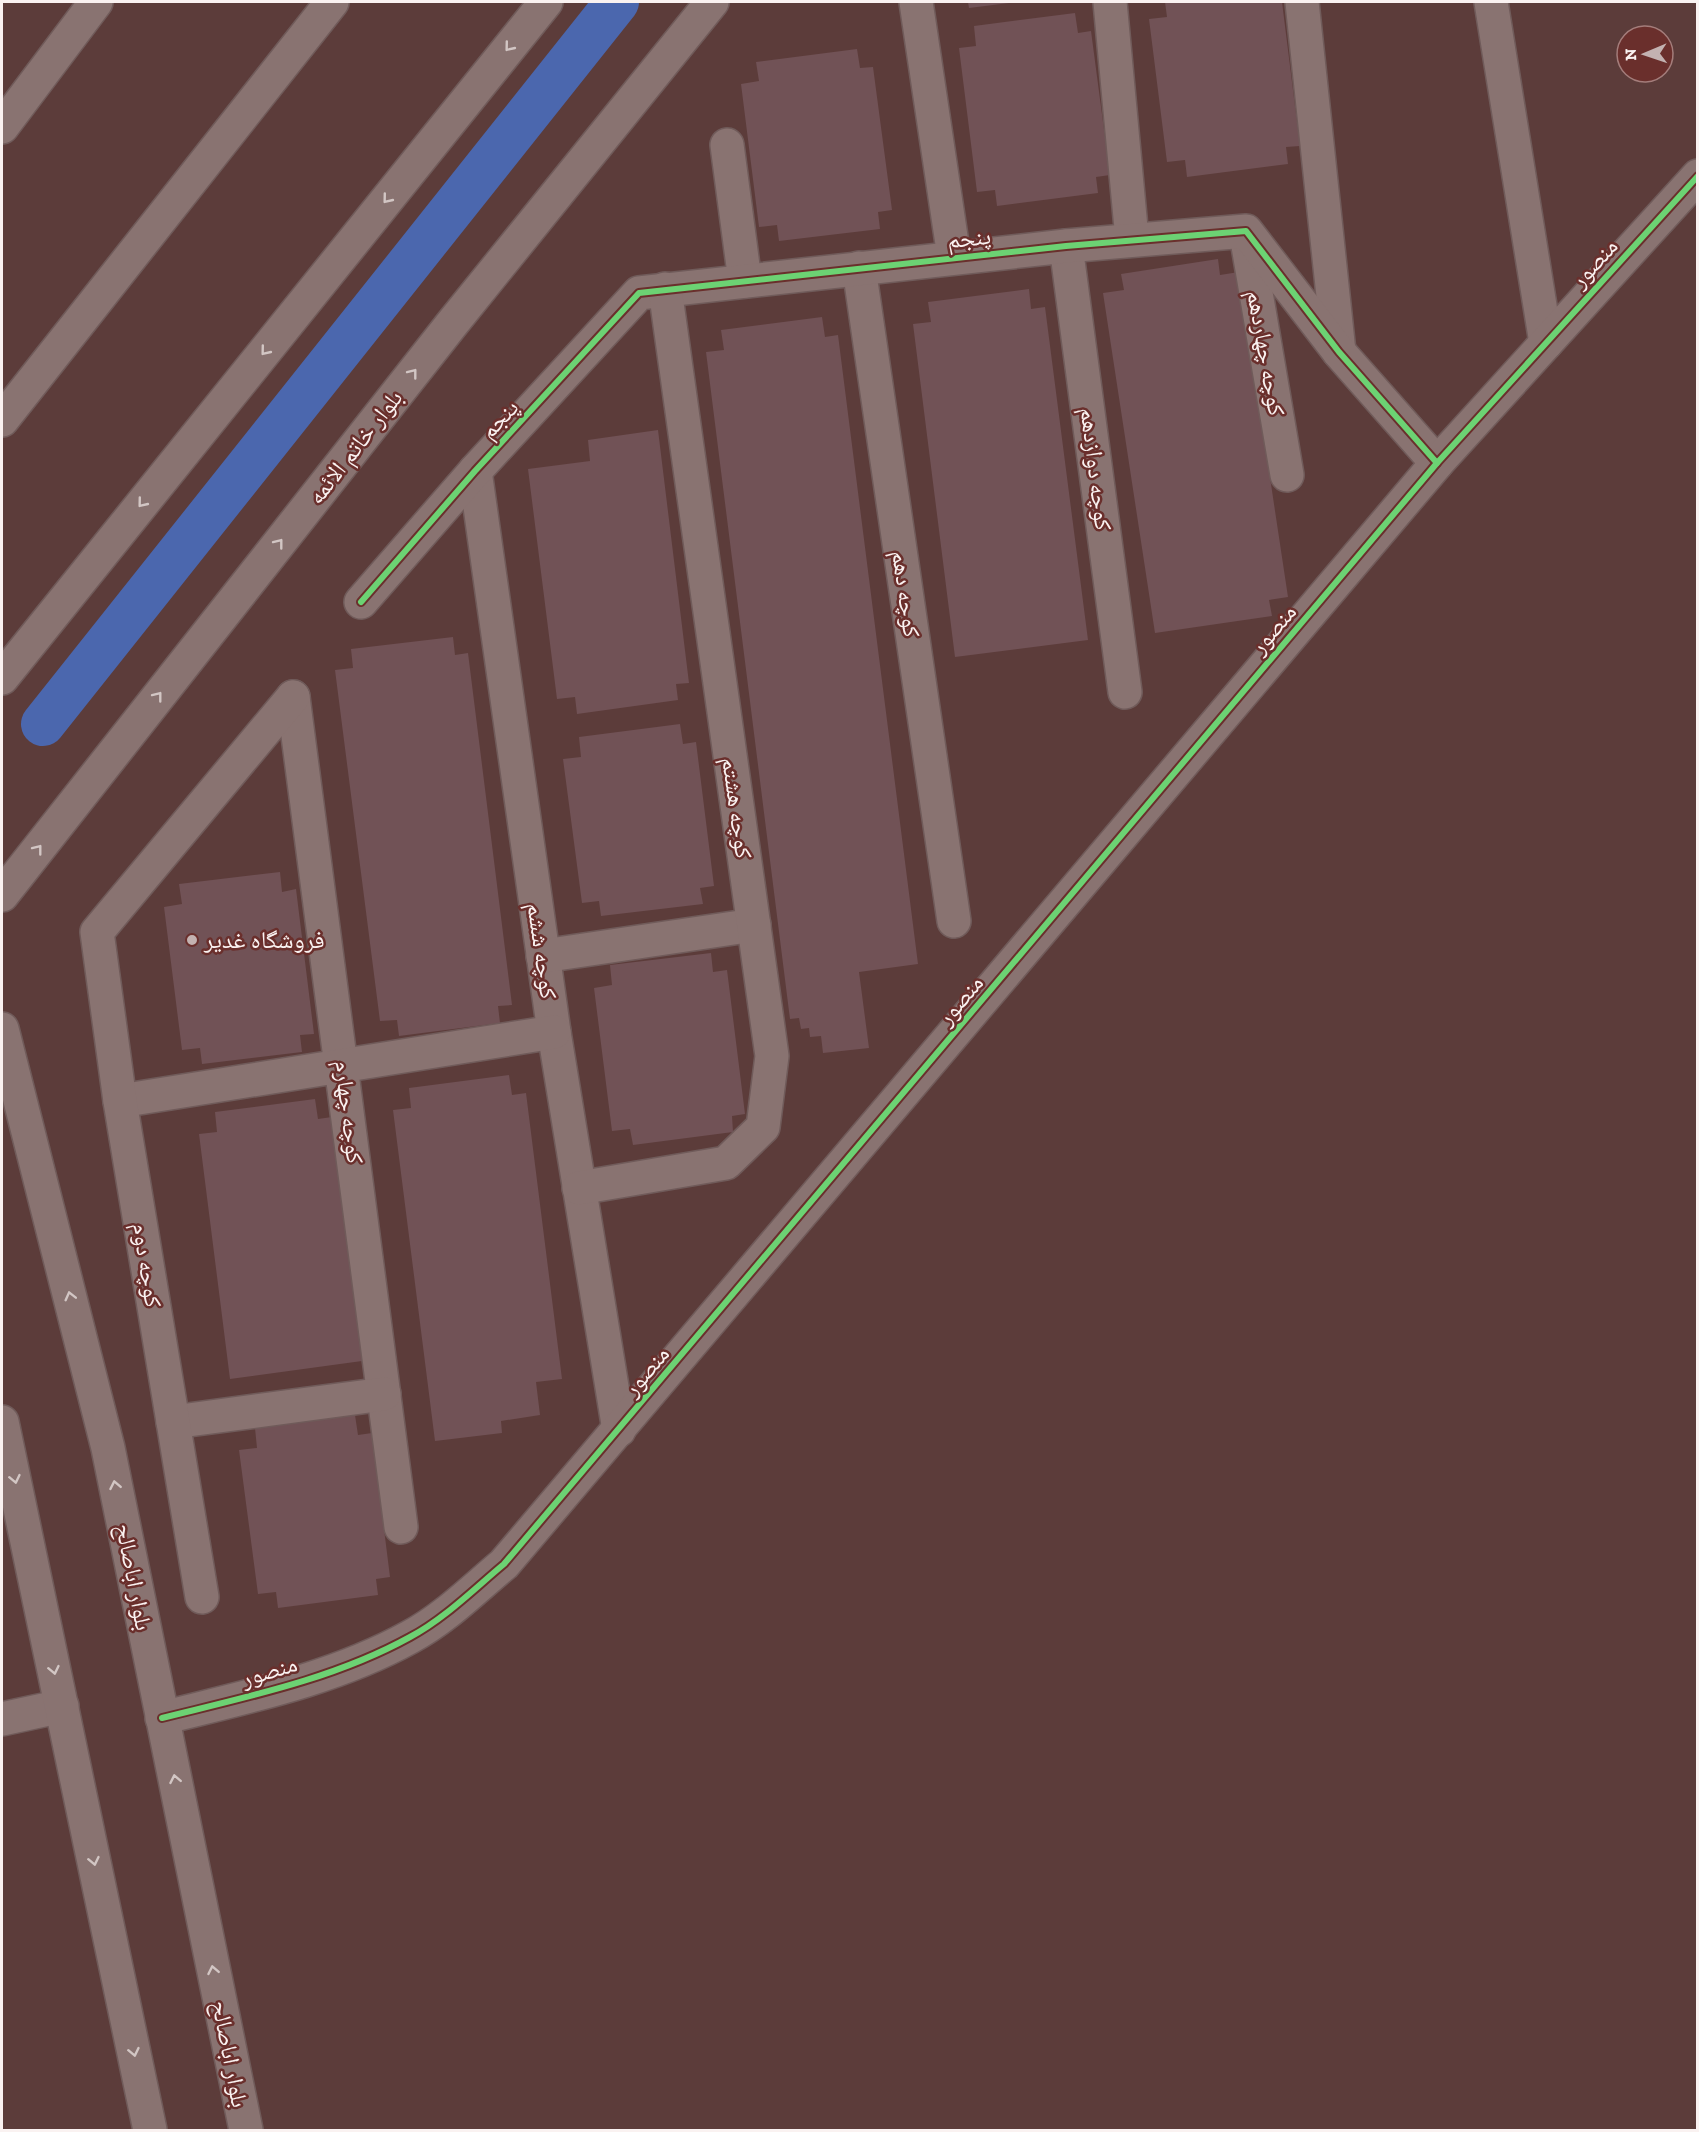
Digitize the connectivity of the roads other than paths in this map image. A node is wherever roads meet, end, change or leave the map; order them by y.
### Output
1 (96, 2) edge
2 (332, 2) edge
3 (546, 2) edge
4 (712, 2) edge
5 (916, 2) edge
6 (1110, 2) edge
7 (1302, 2) edge
8 (1491, 2) edge
9 (2, 127) edge
10 (727, 145) dead end
11 (1698, 176) edge
12 (1246, 231) junction
13 (1132, 239) junction
14 (1066, 246) junction
15 (954, 258) junction
16 (859, 268) junction
17 (745, 281) junction
18 (665, 289) junction
19 (1546, 343) junction
20 (1339, 352) junction
21 (2, 420) edge
22 (1437, 463) junction
23 (475, 471) junction
24 (1287, 475) dead end
25 (361, 602) dead end
26 (2, 678) edge
27 (1125, 692) dead end
28 (2, 895) edge
29 (954, 921) dead end
30 (754, 926) junction
31 (97, 932) joint
32 (543, 956) junction
33 (2, 1029) edge
34 (554, 1032) junction
35 (343, 1066) junction
36 (120, 1101) junction
37 (579, 1188) junction
38 (384, 1394) junction
39 (2, 1422) edge
40 (173, 1422) junction
41 (619, 1430) junction
42 (401, 1527) dead end
43 (202, 1597) dead end
44 (62, 1706) junction
45 (162, 1718) junction
46 (2, 1719) edge
47 (150, 2130) edge
48 (246, 2130) edge

1 - 9 street
2 - 21 street
3 -> 26 street
28 -> 4 street, بلوار خاتم الائمه
5 - 15 street
6 - 13 street
7 - 20 street
8 - 19 street
10 - 17 street
11 - 19 street, منصور
12 - 13 street, پنجم
12 - 20 street
12 - 24 street, کوچه چهاردهم
13 - 14 street, پنجم
14 - 15 street, پنجم
14 - 27 street, کوچه دوازدهم
15 - 16 street, پنجم
16 - 17 street, پنجم
16 - 29 street, کوچه دهم
17 - 18 street, پنجم
18 - 23 street, پنجم
18 - 30 street, کوچه هشتم
19 - 22 street, منصور
20 - 22 street
22 - 41 street, منصور
23 - 25 street, پنجم
23 - 32 street, کوچه ششم
30 - 32 street
30 - 37 street, کوچه هشتم
31 - 35 street, کوچه چهارم
31 - 36 street, کوچه دوم
32 - 34 street, کوچه ششم
45 -> 33 street, بلوار اباصالح
34 - 35 street
34 - 37 street, کوچه ششم
35 - 36 street
35 - 38 street, کوچه چهارم
36 - 40 street, کوچه دوم
37 - 41 street, کوچه ششم
38 - 40 street
38 - 42 street, کوچه چهارم
39 -> 44 street
40 - 43 street, کوچه دوم
41 - 45 street, منصور
44 - 46 street
44 -> 47 street
48 -> 45 street, بلوار اباصالح

